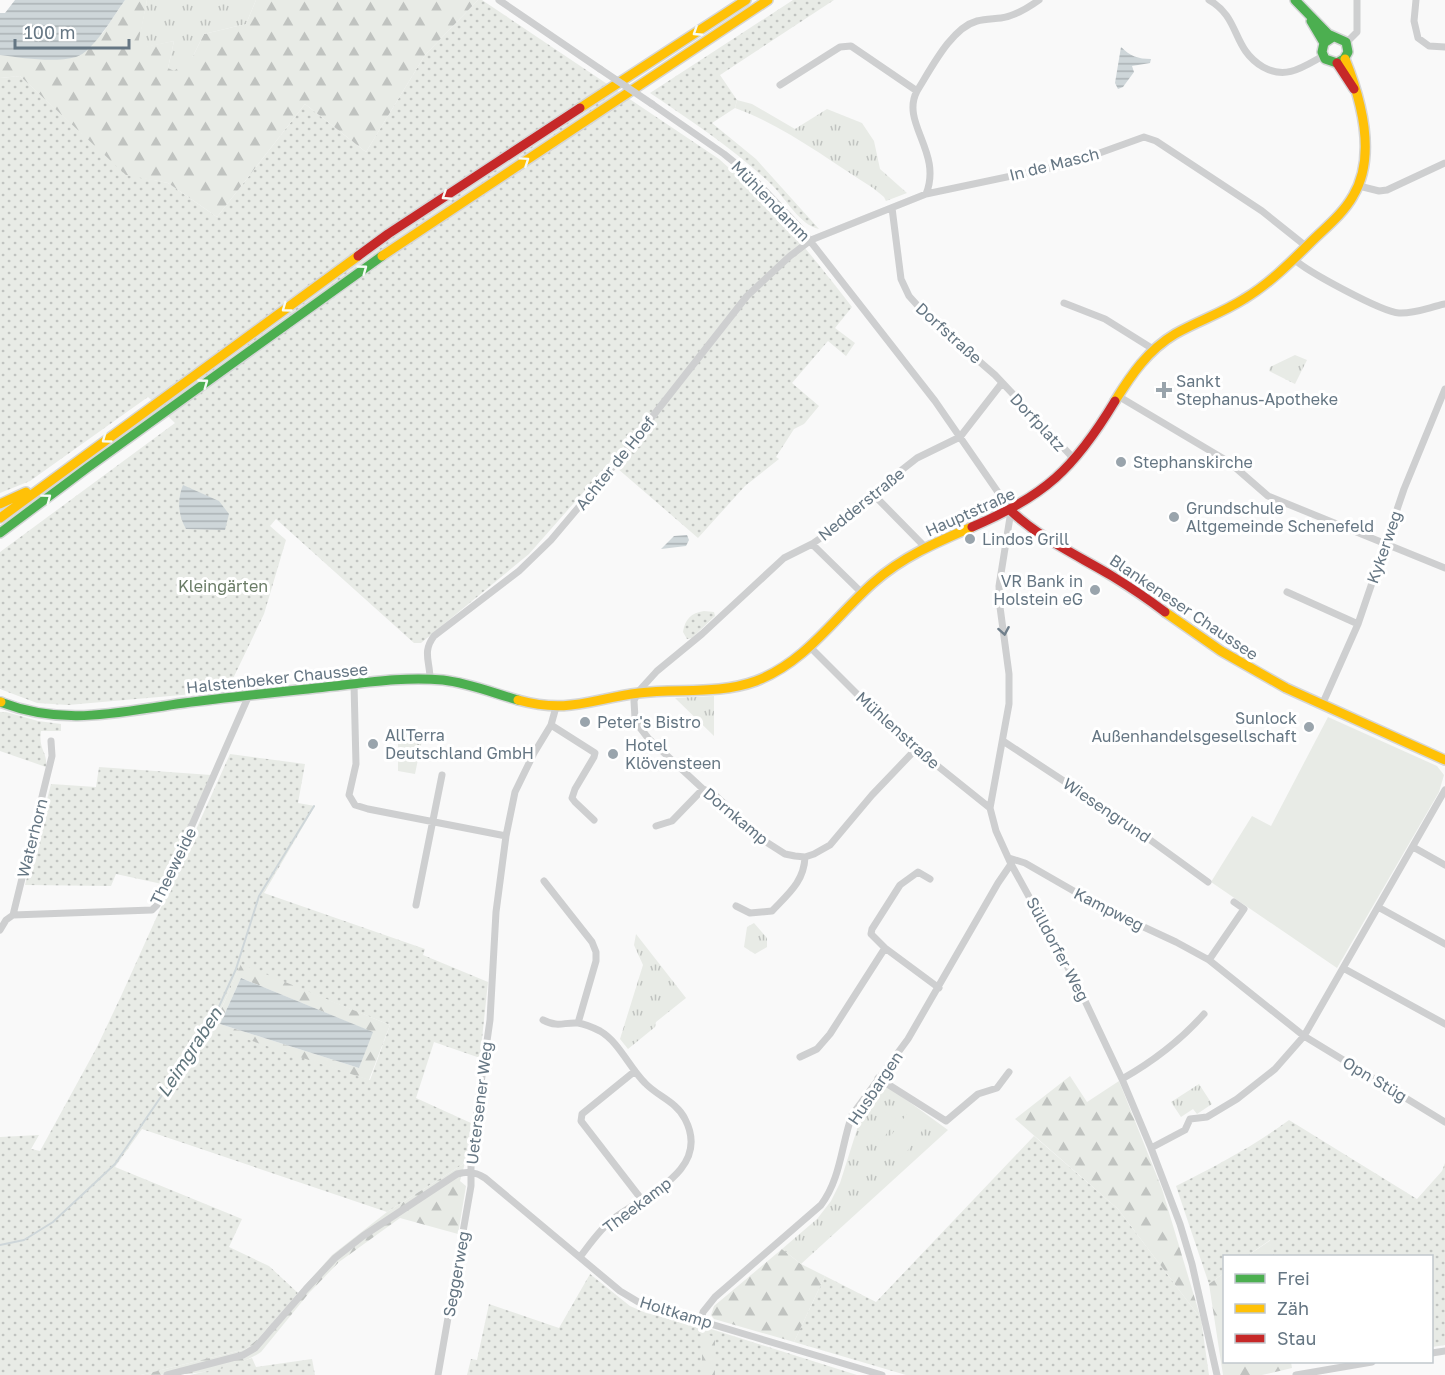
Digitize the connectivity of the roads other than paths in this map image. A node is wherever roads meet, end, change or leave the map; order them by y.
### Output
1 (499, 0) edge
2 (746, 0) edge
3 (768, 0) edge
4 (1039, 0) edge
5 (1209, 0) edge
6 (1295, 0) edge
7 (1357, 0) edge
8 (1416, 0) edge
9 (1328, 40) junction
10 (1346, 43) junction
11 (1445, 47) edge
12 (1323, 56) junction
13 (1341, 61) junction
14 (780, 85) dead end
15 (916, 91) junction
16 (1445, 163) edge
17 (1359, 186) junction
18 (926, 194) junction
19 (892, 208) junction
20 (811, 240) junction
21 (1306, 247) junction
22 (1294, 259) junction
23 (1064, 303) dead end
24 (1445, 304) edge
25 (1153, 349) junction
26 (1002, 383) junction
27 (1445, 389) edge
28 (1118, 396) junction
29 (960, 437) junction
30 (1075, 460) junction
31 (46, 483) junction
32 (872, 493) junction
33 (0, 504) edge
34 (1011, 511) junction
35 (0, 518) edge
36 (0, 533) edge
37 (1385, 543) junction
38 (812, 544) junction
39 (926, 548) junction
40 (1445, 568) edge
41 (1287, 592) dead end
42 (862, 593) junction
43 (1358, 624) junction
44 (810, 647) junction
45 (430, 679) junction
46 (354, 684) junction
47 (637, 693) junction
48 (249, 695) junction
49 (0, 702) edge
50 (1322, 705) junction
51 (556, 707) junction
52 (551, 724) junction
53 (51, 741) dead end
54 (1003, 741) junction
55 (915, 750) junction
56 (1445, 760) edge
57 (442, 776) dead end
58 (703, 789) junction
59 (1445, 790) edge
60 (990, 808) junction
61 (594, 820) dead end
62 (433, 822) junction
63 (656, 826) dead end
64 (506, 836) junction
65 (1413, 847) junction
66 (805, 857) junction
67 (1010, 861) junction
68 (1445, 865) edge
69 (930, 879) dead end
70 (544, 881) dead end
71 (1208, 882) dead end
72 (1234, 902) dead end
73 (417, 905) dead end
74 (736, 906) dead end
75 (1378, 907) junction
76 (13, 915) junction
77 (0, 930) edge
78 (1445, 944) edge
79 (885, 948) junction
80 (1209, 960) junction
81 (1343, 968) junction
82 (939, 988) junction
83 (1204, 1014) dead end
84 (543, 1020) dead end
85 (578, 1023) junction
86 (1445, 1024) edge
87 (1304, 1036) junction
88 (800, 1057) dead end
89 (635, 1071) junction
90 (1009, 1072) dead end
91 (878, 1078) junction
92 (1122, 1079) junction
93 (1445, 1122) edge
94 (1151, 1148) junction
95 (472, 1172) junction
96 (642, 1200) junction
97 (580, 1257) junction
98 (701, 1320) junction
99 (1366, 1363) edge
100 (167, 1375) edge
101 (438, 1375) edge
102 (882, 1375) edge
103 (1217, 1375) edge
104 (1296, 1375) edge

1 - 20 street, Mühlendamm, bridge
2 -> 31 main road
36 -> 3 main road
4 - 15 street
5 - 12 street
6 - 9 main road
7 - 10 street
8 - 11 street
9 - 10 main road
9 - 12 main road
10 - 13 main road, Hauptstraße
12 - 13 main road
13 - 17 main road, Hauptstraße
14 - 15 street
15 - 18 street
16 - 17 street
17 - 21 main road, Hauptstraße
18 - 19 street, In de Masch
18 - 21 street, In de Masch
19 - 20 street, In de Masch
19 - 26 street, Dorfstraße
20 - 29 street, Mühlendamm
20 - 45 street, Achter de Hoef
21 - 22 main road, Hauptstraße
22 - 24 street
22 - 25 main road, Hauptstraße
23 - 25 street
25 - 28 main road, Hauptstraße
26 - 29 street, Nedderstraße
26 - 30 street, Dorfplatz
27 - 37 street, Kykerweg
28 - 30 main road, Hauptstraße
28 - 37 street
29 - 32 street, Nedderstraße
29 - 34 street, Mühlendamm
30 - 34 main road, Hauptstraße
31 - 33 main road
31 - 35 main road
32 - 38 street, Nedderstraße
32 - 39 street
34 - 39 main road, Hauptstraße
34 - 50 main road, Blankeneser Chaussee
34 -> 54 street, Sülldorfer Weg
37 - 40 street
37 - 43 street, Kykerweg
38 - 42 street
38 - 47 street, Nedderstraße
39 - 42 main road, Hauptstraße
41 - 43 street
42 - 44 main road, Hauptstraße
43 - 50 street, Kykerweg
44 - 47 main road, Hauptstraße
44 - 55 street, Mühlenstraße
45 - 46 main road, Halstenbeker Chaussee
45 - 51 main road, Halstenbeker Chaussee
46 - 48 main road, Halstenbeker Chaussee
46 - 62 street
47 - 51 main road, Hauptstraße
47 - 58 street, Dornkamp
48 - 49 main road, Halstenbeker Chaussee
48 - 76 street, Theeweide
50 - 56 main road, Blankeneser Chaussee
51 - 52 street, Uetersener Weg
52 - 61 street
52 - 64 street, Uetersener Weg
53 - 76 street, Waterhorn
54 - 60 street, Sülldorfer Weg
54 - 71 street, Wiesengrund
55 - 60 street, Mühlenstraße
55 - 66 street
57 - 62 street
58 - 63 street
58 - 66 street, Dornkamp
59 - 65 street
60 - 67 street, Sülldorfer Weg
62 - 64 street
62 - 73 street
64 - 95 street, Uetersener Weg
65 - 68 street
65 - 75 street
66 - 74 street
67 - 80 street, Kampweg
67 - 82 street, Husbargen
67 - 92 street, Sülldorfer Weg
69 - 79 street
70 - 85 street
72 - 80 street
75 - 78 street
75 - 81 street
76 - 77 street, Waterhorn
79 - 82 street
79 - 88 street
80 - 87 street, Kampweg
81 - 86 street
81 - 87 street
82 - 91 street, Husbargen
83 - 92 street
84 - 85 street, Theekamp
85 - 89 street, Theekamp
87 - 93 street, Opn Stüg
87 - 94 street
89 - 96 street, Theekamp
89 - 96 street
90 - 91 street
91 - 98 street, Husbargen
92 - 94 street, Sülldorfer Weg
94 - 103 street, Sülldorfer Weg
95 - 97 street, Holtkamp
95 - 100 street, Uetersener Weg
95 - 101 street, Seggerweg
96 - 97 street, Theekamp
97 - 98 street, Holtkamp
98 - 102 street, Holtkamp
99 - 104 street

